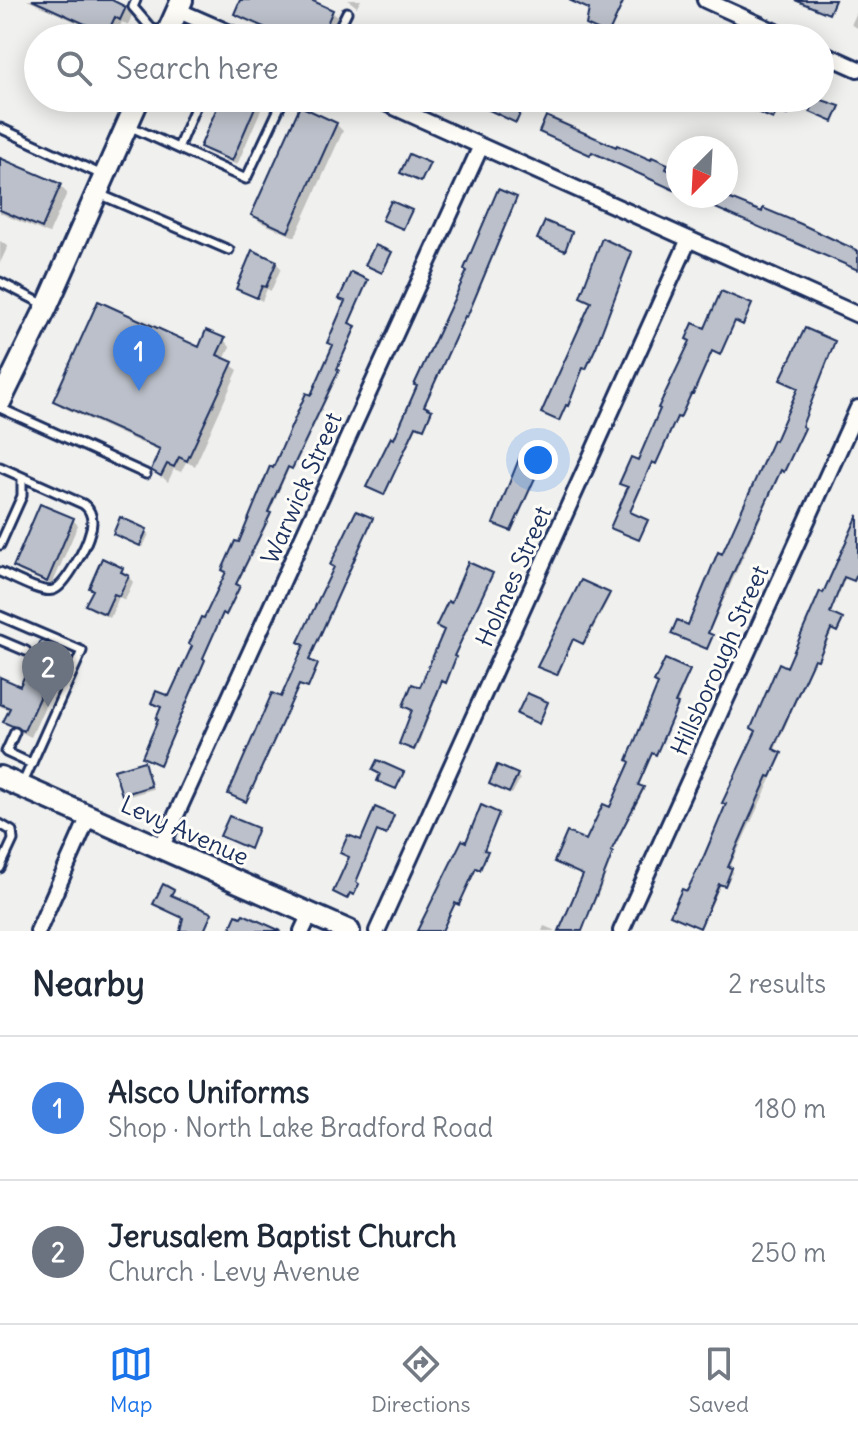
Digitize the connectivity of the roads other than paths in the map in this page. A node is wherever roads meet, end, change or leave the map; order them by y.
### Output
1 (132, 2) edge
2 (713, 2) edge
3 (180, 5) edge
4 (347, 12) dead end
5 (148, 24) edge
6 (172, 24) edge
7 (215, 24) edge
8 (341, 24) edge
9 (759, 24) edge
10 (834, 58) edge
11 (858, 69) edge
12 (133, 112) edge
13 (193, 112) edge
14 (277, 112) edge
15 (405, 112) edge
16 (127, 125) junction
17 (0, 128) edge
18 (481, 146) junction
19 (178, 148) junction
20 (101, 184) junction
21 (689, 239) junction
22 (229, 250) dead end
23 (0, 282) edge
24 (47, 306) junction
25 (858, 315) edge
26 (0, 405) edge
27 (858, 408) edge
28 (0, 467) edge
29 (146, 474) dead end
30 (22, 477) junction
31 (0, 545) edge
32 (0, 572) edge
33 (0, 616) edge
34 (0, 640) edge
35 (26, 651) dead end
36 (15, 732) dead end
37 (32, 764) junction
38 (0, 777) edge
39 (22, 786) junction
40 (89, 816) junction
41 (0, 824) edge
42 (161, 848) junction
43 (0, 868) edge
44 (306, 922) edge
45 (38, 931) edge
46 (349, 931) edge
47 (377, 931) edge
48 (621, 931) edge

1 - 5 lane
2 - 9 street
3 - 6 street
3 - 7 street
4 - 8 lane
10 - 11 street
12 - 16 street
13 - 19 lane
14 - 19 lane
15 - 18 street
16 - 19 lane
16 - 20 street
17 - 20 lane
18 - 21 street
18 - 42 street, Warwick Street
20 - 22 lane
20 - 24 street
21 - 25 street
21 - 47 street, Holmes Street
23 - 24 lane
24 - 26 street
26 - 29 lane
27 - 48 street, Hillsborough Street
28 - 30 lane
30 - 31 lane
30 - 32 lane
33 - 37 lane
34 - 35 lane
36 - 37 lane
37 - 39 lane
38 - 39 street, Levy Avenue
39 - 40 street, Levy Avenue
40 - 42 street, Levy Avenue
40 - 45 street
41 - 43 lane
42 - 44 street, Levy Avenue
44 - 46 street, Levy Avenue

